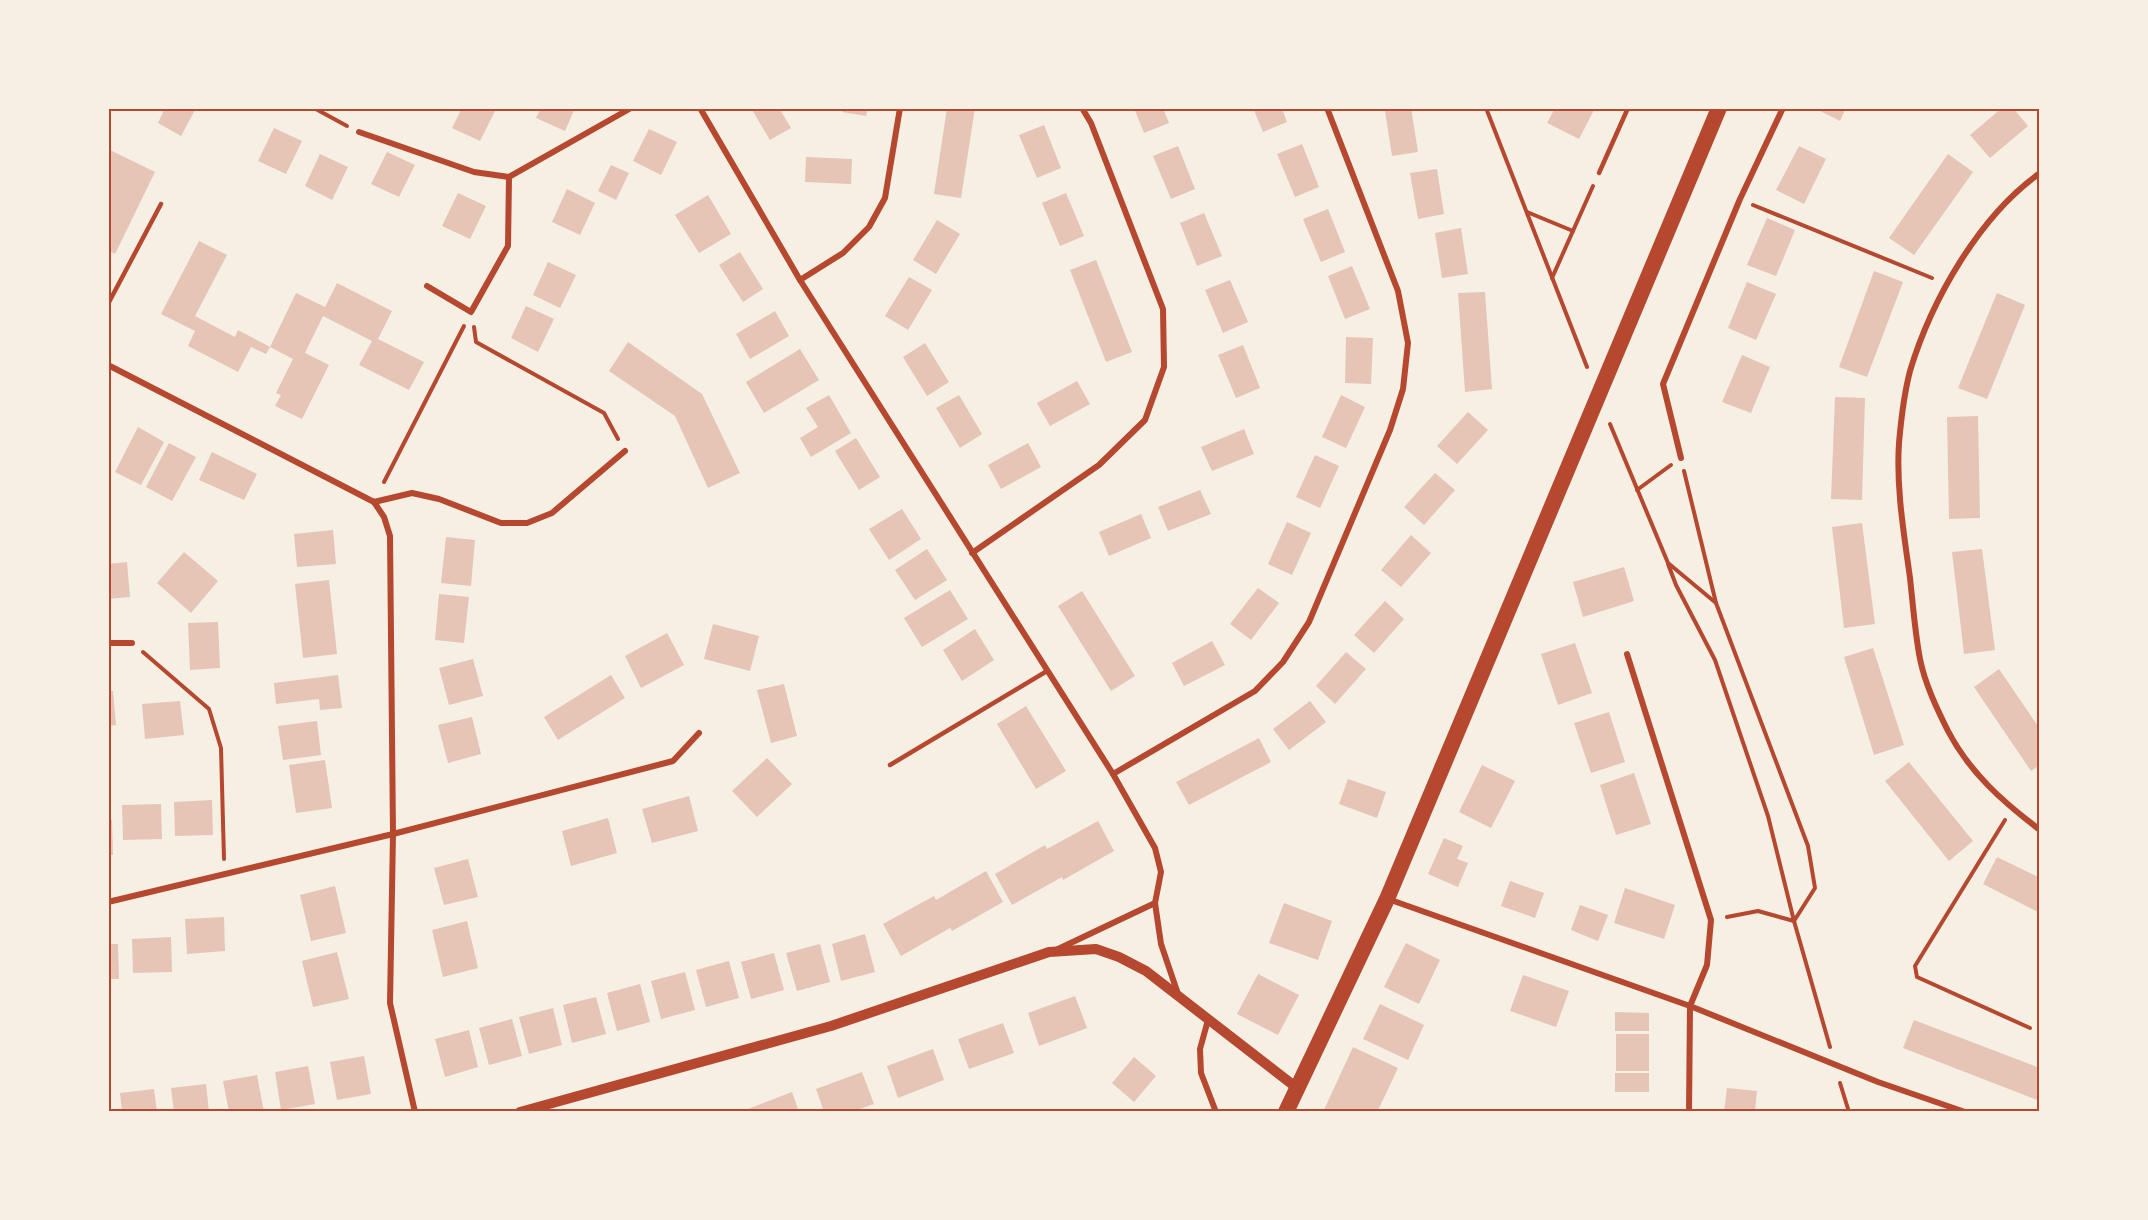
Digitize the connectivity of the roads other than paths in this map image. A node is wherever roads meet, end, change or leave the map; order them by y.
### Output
1 (631, 108) edge
2 (700, 108) edge
3 (900, 108) edge
4 (1082, 108) edge
5 (1327, 108) edge
6 (1628, 108) edge
7 (1719, 108) edge
8 (1783, 108) edge
9 (359, 132) road end
10 (1599, 173) road end
11 (2040, 173) edge
12 (509, 177) junction
13 (161, 204) dead end
14 (800, 280) junction
15 (427, 286) dead end
16 (108, 304) edge
17 (108, 365) edge
18 (625, 451) road end
19 (1681, 458) road end
20 (374, 502) junction
21 (972, 553) junction
22 (132, 643) road end
23 (108, 644) edge
24 (1627, 654) dead end
25 (1047, 671) junction
26 (699, 733) dead end
27 (890, 765) dead end
28 (1113, 774) junction
29 (2040, 830) edge
30 (393, 834) junction
31 (1387, 899) junction
32 (108, 902) edge
33 (1155, 903) junction
34 (1050, 952) junction
35 (1178, 995) junction
36 (1690, 1006) junction
37 (1208, 1020) junction
38 (1297, 1088) junction
39 (415, 1112) edge
40 (520, 1112) edge
41 (1216, 1112) edge
42 (1286, 1112) edge
43 (1689, 1112) edge
44 (1965, 1112) edge

1 - 12 street
2 - 14 street
3 - 14 street
4 - 21 street
5 - 28 street
6 - 10 lane
7 - 31 highway
8 - 19 street
9 - 12 street
11 - 29 street
12 - 15 street
13 - 16 lane
14 - 21 street
17 - 20 street
18 - 20 street
20 - 30 street
21 - 25 street
22 - 23 street
24 - 36 street
25 - 27 lane
25 - 28 street
26 - 30 street
28 - 33 street
30 - 32 street
30 - 39 street
31 - 36 street
31 - 38 highway
33 - 34 street
33 - 35 street
34 - 35 street
34 - 40 street
35 - 37 street
36 - 43 street
36 - 44 street
37 - 38 street
37 - 41 street
38 - 42 highway

